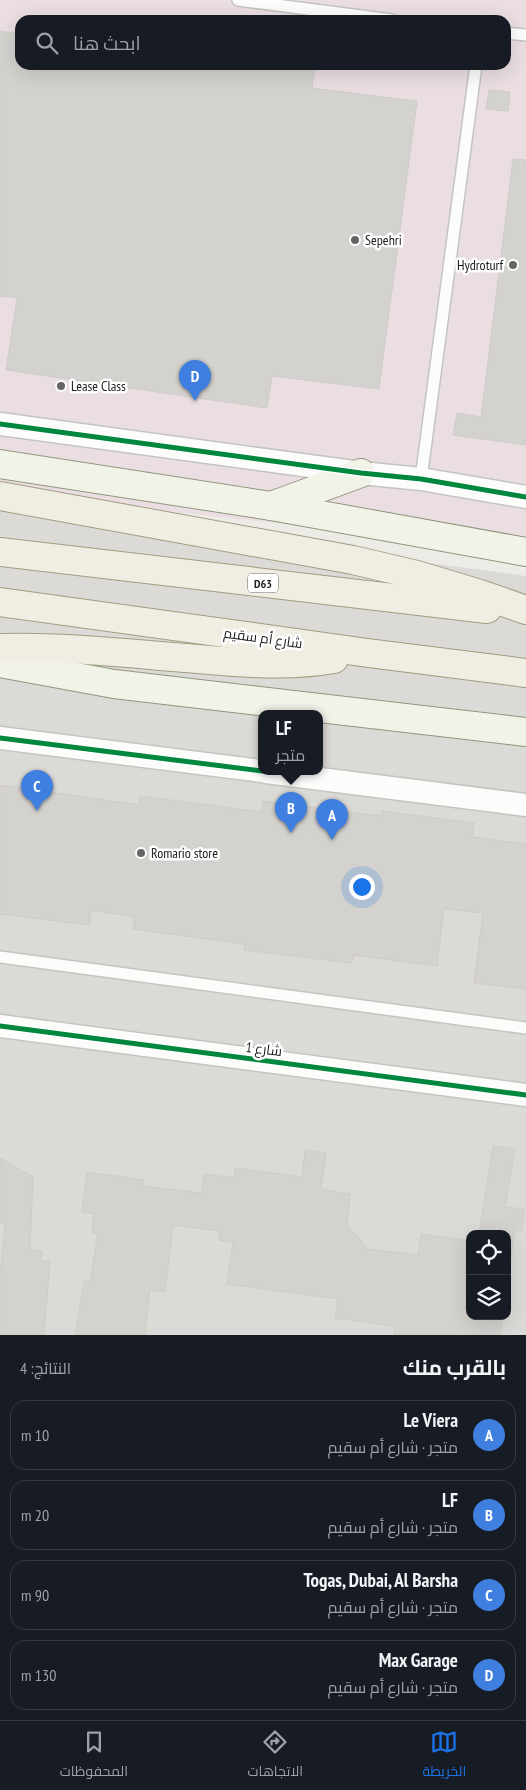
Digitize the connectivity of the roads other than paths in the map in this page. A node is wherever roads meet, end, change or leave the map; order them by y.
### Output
1 (238, 0) edge
2 (354, 15) edge
3 (511, 34) edge
4 (526, 35) edge
5 (475, 70) edge
6 (0, 424) edge
7 (0, 464) edge
8 (361, 472) junction
9 (421, 479) junction
10 (0, 496) edge
11 (526, 497) edge
12 (270, 506) junction
13 (0, 552) edge
14 (526, 552) edge
15 (0, 602) edge
16 (526, 610) edge
17 (526, 614) edge
18 (0, 648) edge
19 (368, 653) junction
20 (0, 663) edge
21 (526, 673) edge
22 (526, 732) edge
23 (0, 738) edge
24 (258, 770) edge
25 (290, 775) edge
26 (526, 805) edge
27 (0, 957) edge
28 (0, 1026) edge
29 (526, 1028) edge
30 (526, 1094) edge

1 - 2 lane
3 - 4 lane
5 - 9 lane
6 - 8 street
7 - 12 main road
8 - 9 street
8 - 12 main road
9 - 11 street
10 - 16 main road
12 - 14 main road
13 - 17 main road, D63
15 - 19 main road, شارع أم سقيم
18 - 19 main road
19 - 21 main road, شارع أم سقيم
20 - 22 main road
23 - 24 street
25 - 26 street
27 - 29 lane
28 - 30 street, شارع 1

